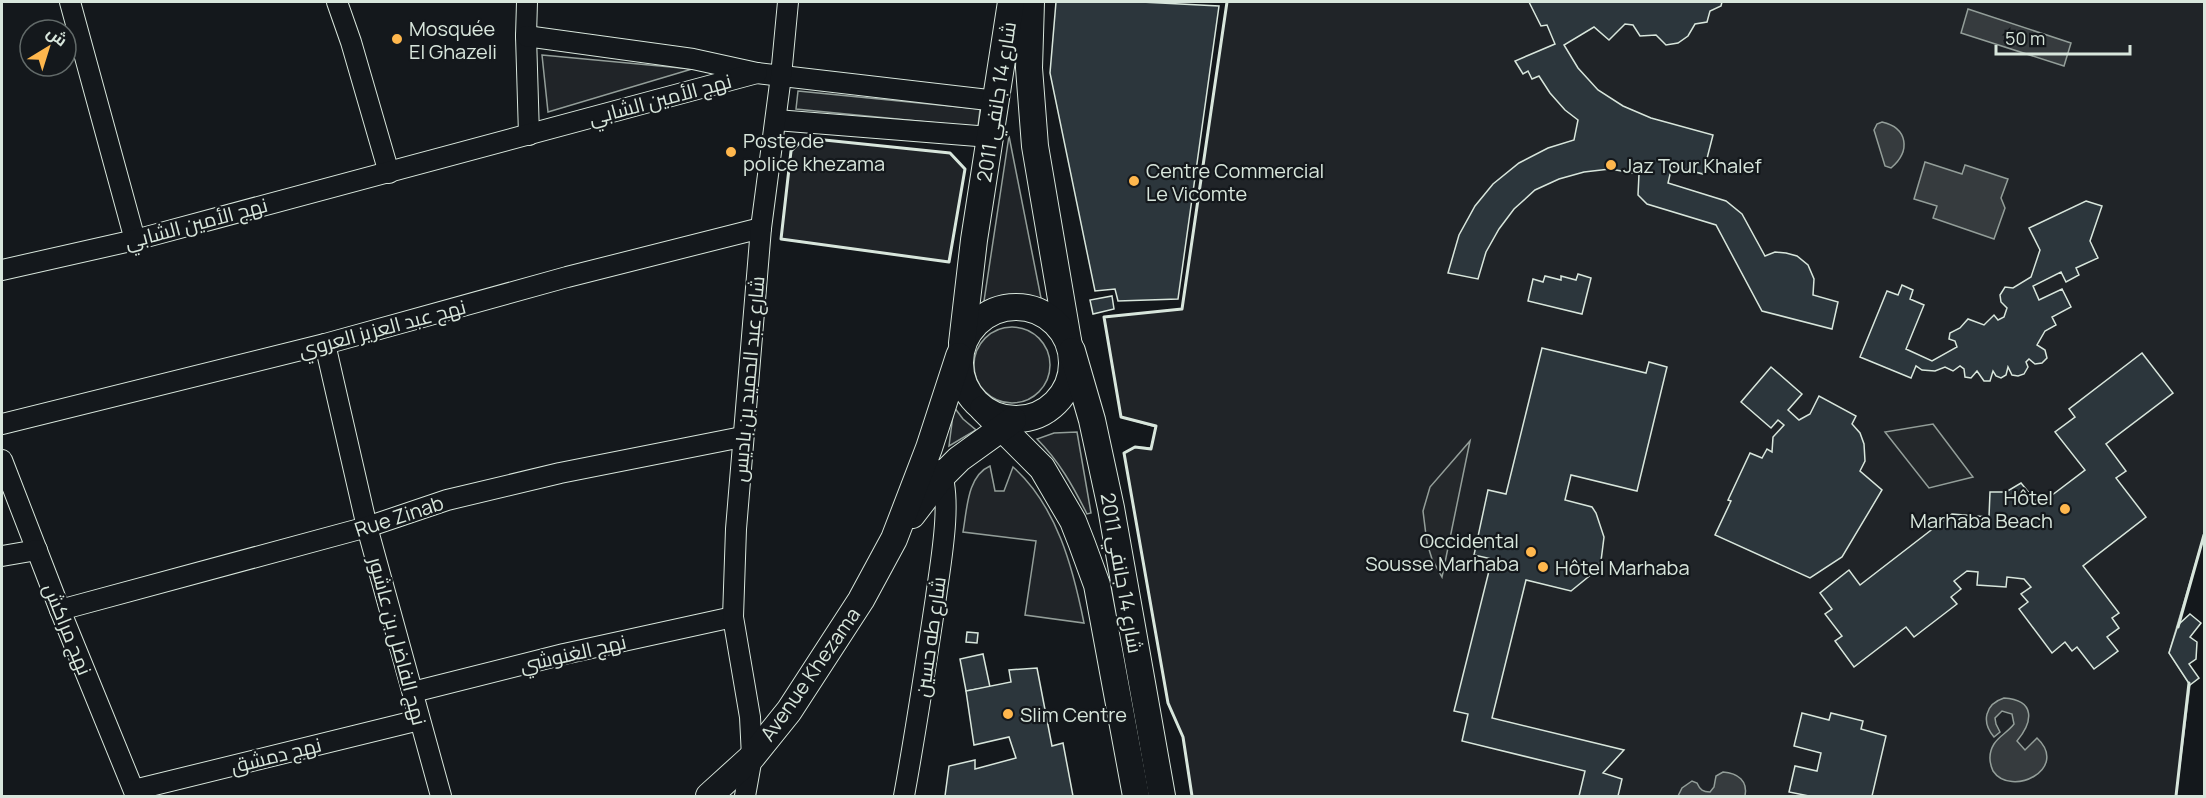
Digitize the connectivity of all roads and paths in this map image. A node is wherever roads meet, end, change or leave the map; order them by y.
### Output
1 (70, 2) edge
2 (337, 2) edge
3 (527, 2) edge
4 (788, 2) edge
5 (1011, 2) edge
6 (1031, 2) edge
7 (526, 36) junction
8 (757, 73) junction
9 (781, 76) junction
10 (997, 101) junction
11 (776, 120) junction
12 (529, 135) junction
13 (990, 137) junction
14 (389, 173) junction
15 (761, 228) junction
16 (135, 240) junction
17 (2, 270) edge
18 (325, 344) junction
19 (1070, 346) junction
20 (961, 351) junction
21 (1008, 423) junction
22 (2, 424) edge
23 (742, 436) junction
24 (929, 448) junction
25 (2, 460) edge
26 (942, 476) junction
27 (367, 528) junction
28 (894, 539) junction
29 (37, 550) junction
30 (2, 556) edge
31 (60, 610) junction
32 (733, 617) junction
33 (413, 692) junction
34 (419, 720) junction
35 (752, 757) junction
36 (135, 793) edge
37 (441, 796) edge
38 (709, 796) edge
39 (745, 796) edge
40 (904, 796) edge
41 (1136, 796) edge
42 (1162, 796) edge

1 - 16 street
2 - 14 street
3 - 7 street
4 - 9 street, شارع عبد الحميد بن باديس
5 - 10 main road, شارع 14 جانفي 2011
6 - 19 main road, شارع 14 جانفي 2011
7 - 8 street
7 - 12 street
8 - 9 street
8 - 12 street, نهج الأمين الشابي
9 - 10 street
9 - 11 street, شارع عبد الحميد بن باديس
10 - 13 main road, شارع 14 جانفي 2011
11 - 13 street
11 - 15 street, شارع عبد الحميد بن باديس
12 - 14 street, نهج الأمين الشابي
13 - 20 main road, شارع 14 جانفي 2011
14 - 16 street, نهج الأمين الشابي
15 - 18 street, نهج عبد العزيز العروي
15 - 23 street, شارع عبد الحميد بن باديس
16 - 17 street, نهج الأمين الشابي
18 - 22 street, نهج عبد العزيز العروي
18 - 27 street, نهج الفاضل بن عاشور
19 - 20 main road
19 - 21 main road
19 - 42 main road, شارع 14 جانفي 2011
20 - 21 main road
20 - 24 main road, Avenue Khezama
21 - 26 main road, Avenue Khezama
21 - 41 main road, شارع 14 جانفي 2011
23 - 27 street, Rue Zinab
23 - 32 street, شارع عبد الحميد بن باديس
24 - 26 street
24 - 28 main road, Avenue Khezama
25 - 29 street, نهج مراكش
26 - 28 main road, Avenue Khezama
26 - 40 street, شارع طه حسين
27 - 31 street, Rue Zinab
27 - 33 street, نهج الفاضل بن عاشور
28 - 35 main road, Avenue Khezama
29 - 30 street
29 - 31 street, نهج مراكش
31 - 36 street, نهج مراكش
32 - 33 street, نهج الغنوشي
32 - 35 street, شارع عبد الحميد بن باديس
33 - 34 street, نهج الفاضل بن عاشور
34 - 36 street, نهج دمشق
34 - 37 street, نهج الفاضل بن عاشور
35 - 38 main road, Avenue Khezama
35 - 39 street, شارع عبد الحميد بن باديس

